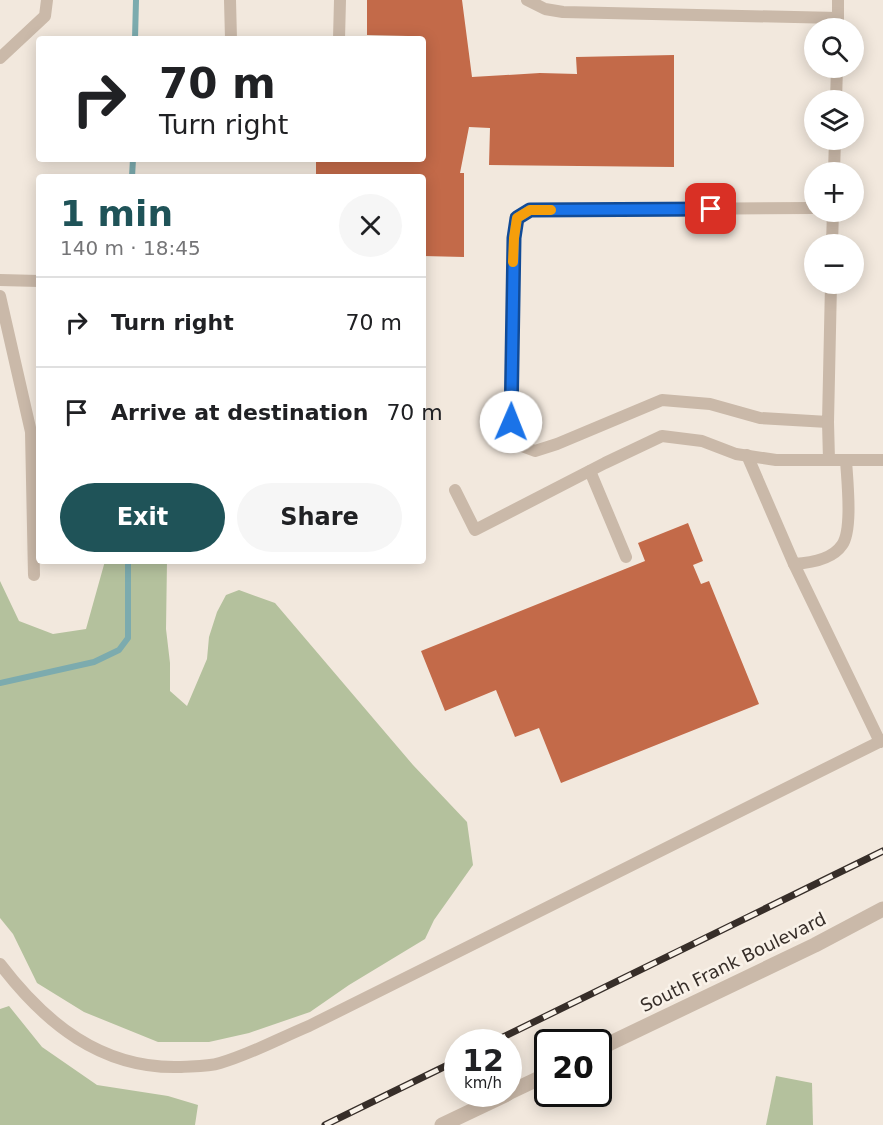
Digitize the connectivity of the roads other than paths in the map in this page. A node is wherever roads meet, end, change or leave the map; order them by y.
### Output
1 (47, 0) edge
2 (230, 0) edge
3 (340, 0) edge
4 (527, 0) edge
5 (838, 0) edge
6 (838, 18) edge
7 (804, 22) edge
8 (231, 36) edge
9 (339, 36) edge
10 (0, 58) edge
11 (804, 208) edge
12 (0, 280) edge
13 (36, 280) edge
14 (831, 294) edge
15 (0, 296) edge
16 (828, 422) junction
17 (747, 456) junction
18 (829, 460) junction
19 (846, 460) junction
20 (883, 460) edge
21 (590, 471) junction
22 (455, 490) dead end
23 (626, 557) dead end
24 (794, 564) junction
25 (34, 575) dead end
26 (881, 741) edge
27 (883, 909) edge
28 (0, 964) edge
29 (612, 1042) edge
30 (479, 1107) edge
31 (442, 1125) edge

1 - 10 lane
2 - 8 lane
3 - 9 lane
4 - 7 lane
5 - 6 lane
11 - 16 lane
12 - 13 lane
14 - 16 lane
15 - 25 lane
16 - 18 lane
17 - 18 lane
17 - 21 lane
17 - 24 lane
18 - 19 lane
19 - 20 lane
19 - 24 lane
21 - 22 lane
21 - 23 lane
24 - 26 lane
26 - 28 lane
27 - 29 street, South Frank Boulevard
30 - 31 street

